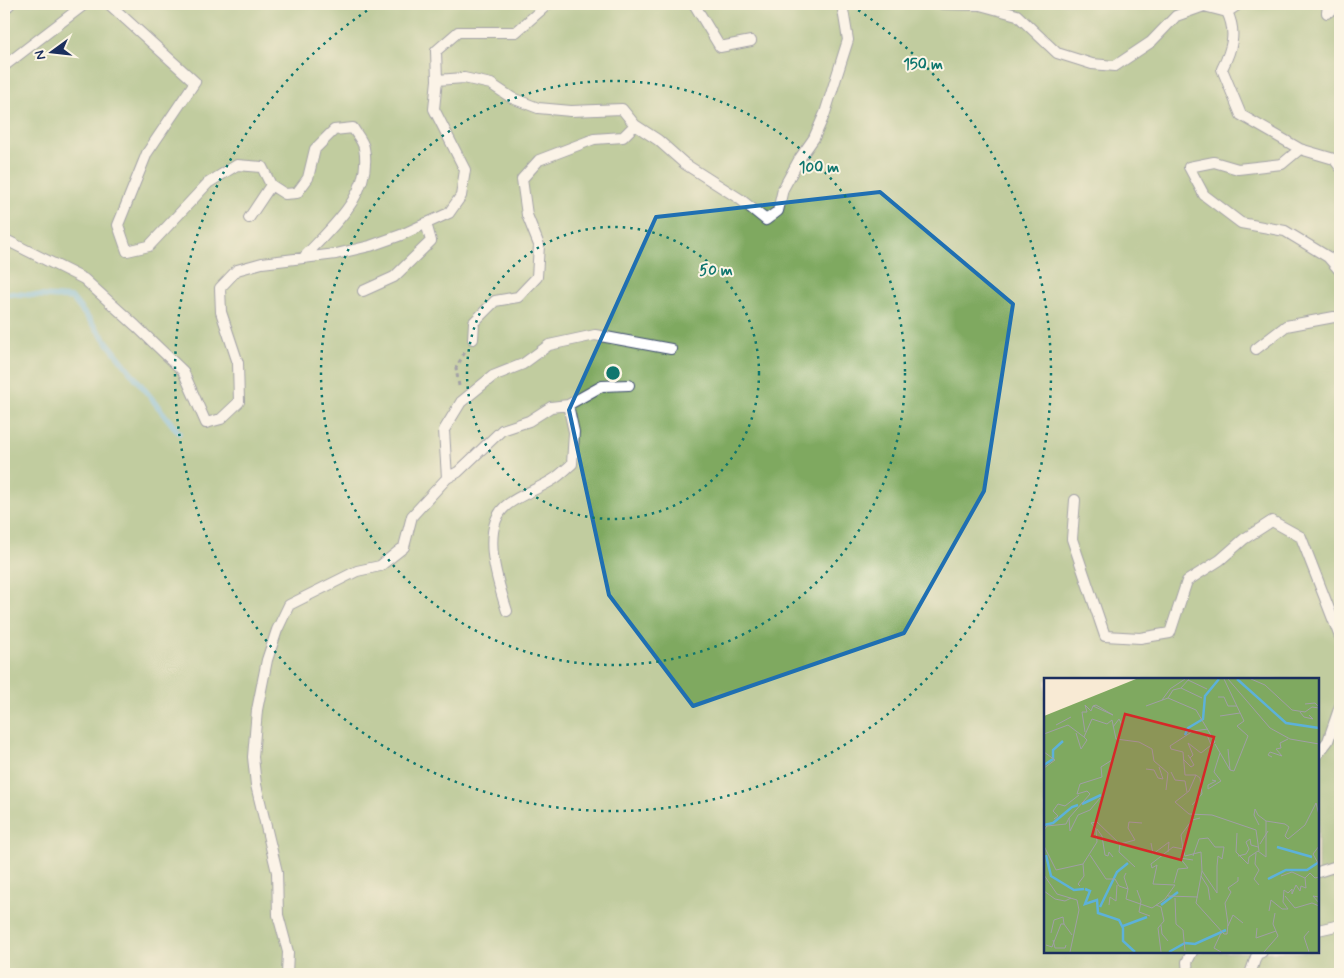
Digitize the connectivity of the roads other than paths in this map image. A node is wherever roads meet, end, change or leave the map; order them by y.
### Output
1 (10, 4) edge
2 (85, 4) edge
3 (109, 4) edge
4 (548, 4) edge
5 (694, 4) edge
6 (842, 4) edge
7 (942, 4) edge
8 (1238, 4) edge
9 (1328, 4) edge
10 (1340, 5) edge
11 (4, 10) edge
12 (1227, 12) junction
13 (750, 41) dead end
14 (4, 66) edge
15 (437, 80) junction
16 (635, 125) junction
17 (1300, 149) junction
18 (1340, 167) edge
19 (271, 185) junction
20 (249, 218) dead end
21 (426, 224) junction
22 (4, 239) edge
23 (305, 256) junction
24 (1340, 271) edge
25 (363, 291) dead end
26 (1340, 318) edge
27 (473, 339) road end
28 (671, 349) dead end
29 (1256, 349) dead end
30 (629, 385) dead end
31 (568, 404) junction
32 (447, 478) junction
33 (1075, 500) dead end
34 (507, 611) dead end
35 (1340, 637) edge
36 (1340, 706) edge
37 (1319, 753) edge
38 (1340, 865) edge
39 (1319, 872) edge
40 (1340, 925) edge
41 (1319, 930) edge
42 (1192, 953) edge
43 (1259, 953) edge
44 (287, 974) edge
45 (1188, 974) edge
46 (1250, 974) edge

1 - 11 lane
2 - 14 lane
3 - 19 lane
4 - 15 lane
5 - 13 lane
6 - 16 lane
7 - 12 lane
8 - 12 lane
9 - 10 lane
12 - 17 lane
15 - 16 lane
15 - 21 lane
16 - 27 lane
17 - 18 lane
17 - 24 lane
19 - 20 lane
19 - 23 lane
21 - 23 lane
21 - 25 lane
22 - 23 lane
26 - 29 lane
28 - 32 lane
30 - 31 lane
31 - 32 lane
31 - 34 lane
32 - 44 lane
33 - 35 lane
36 - 37 lane
38 - 39 lane
40 - 41 lane
42 - 45 lane
43 - 46 lane

